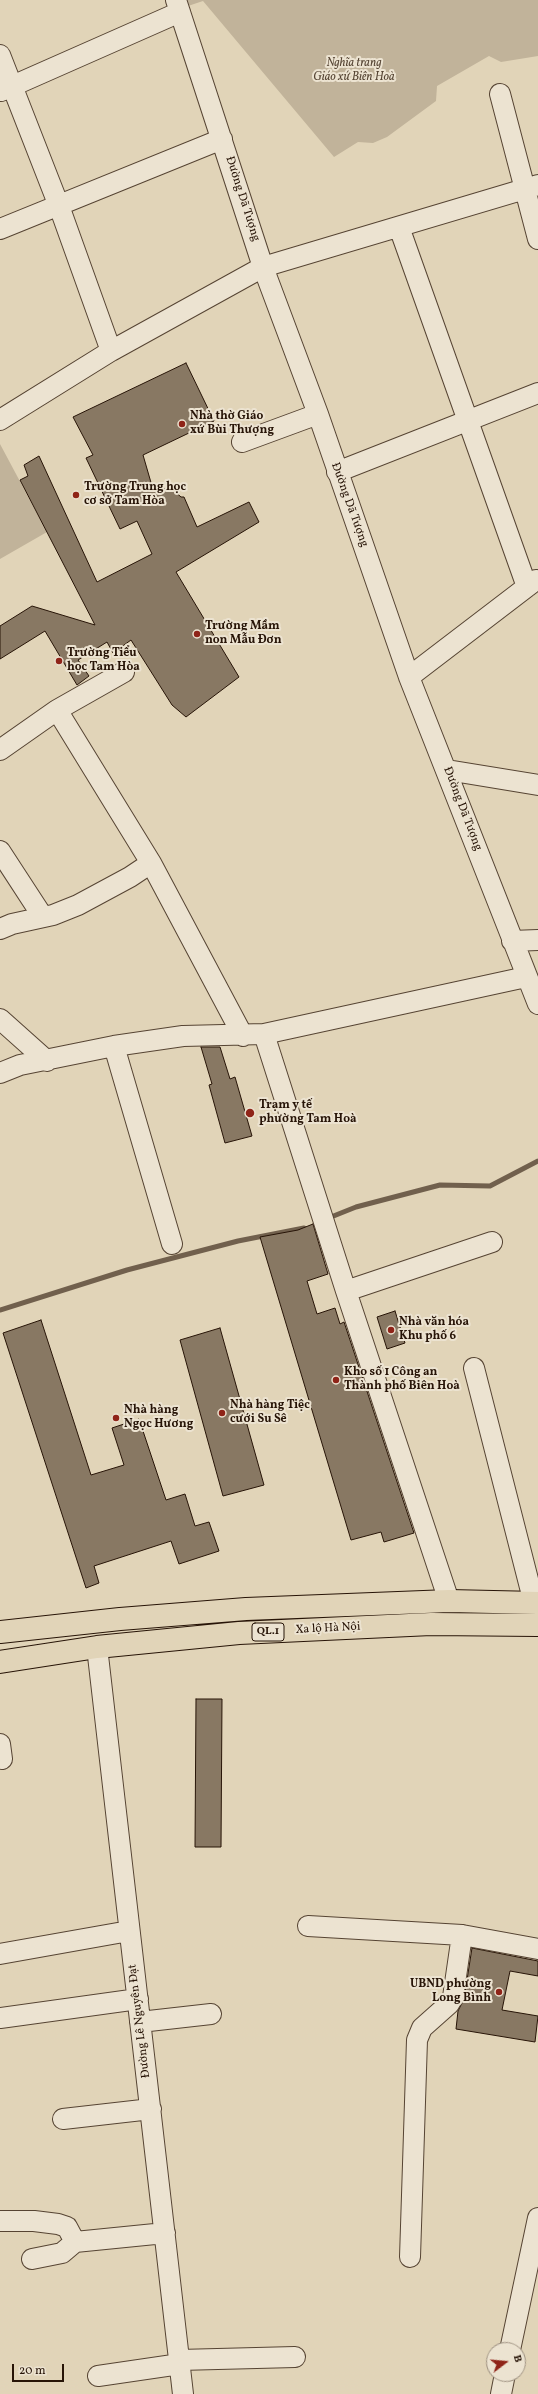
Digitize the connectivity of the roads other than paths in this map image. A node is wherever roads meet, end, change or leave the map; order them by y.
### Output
1 (178, 6) edge
2 (0, 55) edge
3 (6, 89) edge
4 (500, 94) dead end
5 (222, 139) junction
6 (531, 187) edge
7 (59, 206) junction
8 (398, 227) junction
9 (0, 229) edge
10 (538, 239) edge
11 (263, 267) junction
12 (111, 351) junction
13 (538, 393) edge
14 (318, 414) junction
15 (0, 420) edge
16 (466, 422) junction
17 (242, 442) dead end
18 (337, 472) junction
19 (532, 583) edge
20 (124, 672) dead end
21 (409, 676) junction
22 (57, 710) junction
23 (0, 750) edge
24 (447, 770) junction
25 (538, 785) edge
26 (0, 852) edge
27 (152, 863) junction
28 (43, 917) junction
29 (0, 929) edge
30 (538, 940) edge
31 (512, 941) junction
32 (526, 977) junction
33 (538, 1004) edge
34 (0, 1019) edge
35 (264, 1034) junction
36 (243, 1036) junction
37 (114, 1046) junction
38 (47, 1061) junction
39 (0, 1073) edge
40 (492, 1242) dead end
41 (172, 1244) dead end
42 (346, 1291) junction
43 (474, 1368) dead end
44 (449, 1601) junction
45 (536, 1603) edge
46 (538, 1625) edge
47 (0, 1632) edge
48 (97, 1647) junction
49 (0, 1662) edge
50 (308, 1926) dead end
51 (129, 1931) junction
52 (462, 1935) junction
53 (538, 1949) edge
54 (0, 1954) edge
55 (138, 1999) junction
56 (211, 2014) dead end
57 (0, 2018) edge
58 (140, 2022) junction
59 (151, 2109) junction
60 (63, 2119) dead end
61 (538, 2218) edge
62 (0, 2221) edge
63 (165, 2233) junction
64 (75, 2242) junction
65 (410, 2257) dead end
66 (32, 2259) dead end
67 (512, 2342) edge
68 (295, 2357) dead end
69 (180, 2362) junction
70 (98, 2376) dead end
71 (503, 2382) edge
72 (183, 2394) edge
73 (501, 2394) edge

1 - 3 street
1 - 5 street, Đường Dã Tượng
2 - 3 street
3 - 7 street
4 - 6 street
5 - 7 street
5 - 11 street, Đường Dã Tượng
6 - 8 street
6 - 10 street
7 - 9 street
7 - 12 street
8 - 11 street
8 - 16 street
11 - 12 street
11 - 14 street, Đường Dã Tượng
12 - 15 street
13 - 16 street
14 - 17 street
14 - 18 street, Đường Dã Tượng
16 - 18 street
16 - 19 street
18 - 21 street, Đường Dã Tượng
19 - 21 street
20 - 22 street
21 - 24 street, Đường Dã Tượng
22 - 23 street
22 - 27 street
24 - 25 street
24 - 31 street, Đường Dã Tượng
26 - 28 street
27 - 28 street
27 - 36 street
28 - 29 street
30 - 31 street
31 - 32 street, Đường Dã Tượng
32 - 33 street, Đường Dã Tượng
32 - 35 street
34 - 38 street
35 - 36 street
35 - 42 street
36 - 37 street
37 - 38 street
37 - 41 street
38 - 39 street
40 - 42 street
42 - 44 street
43 - 45 street
44 - 45 highway
44 - 47 highway
46 - 48 highway, Xa lộ Hà Nội / QL.1
48 - 49 highway, Xa lộ Hà Nội / QL.1
48 - 51 street, Đường Lê Nguyên Đạt
50 - 52 street
51 - 54 street
51 - 55 street, Đường Lê Nguyên Đạt
52 - 53 street
52 - 65 street
55 - 57 street
55 - 58 street, Đường Lê Nguyên Đạt
56 - 58 street
58 - 59 street, Đường Lê Nguyên Đạt
59 - 60 street
59 - 63 street, Đường Lê Nguyên Đạt
61 - 67 street
62 - 64 street
63 - 64 street
63 - 69 street, Đường Lê Nguyên Đạt
64 - 66 street
68 - 69 street
69 - 70 street
69 - 72 street, Đường Lê Nguyên Đạt
71 - 73 street

